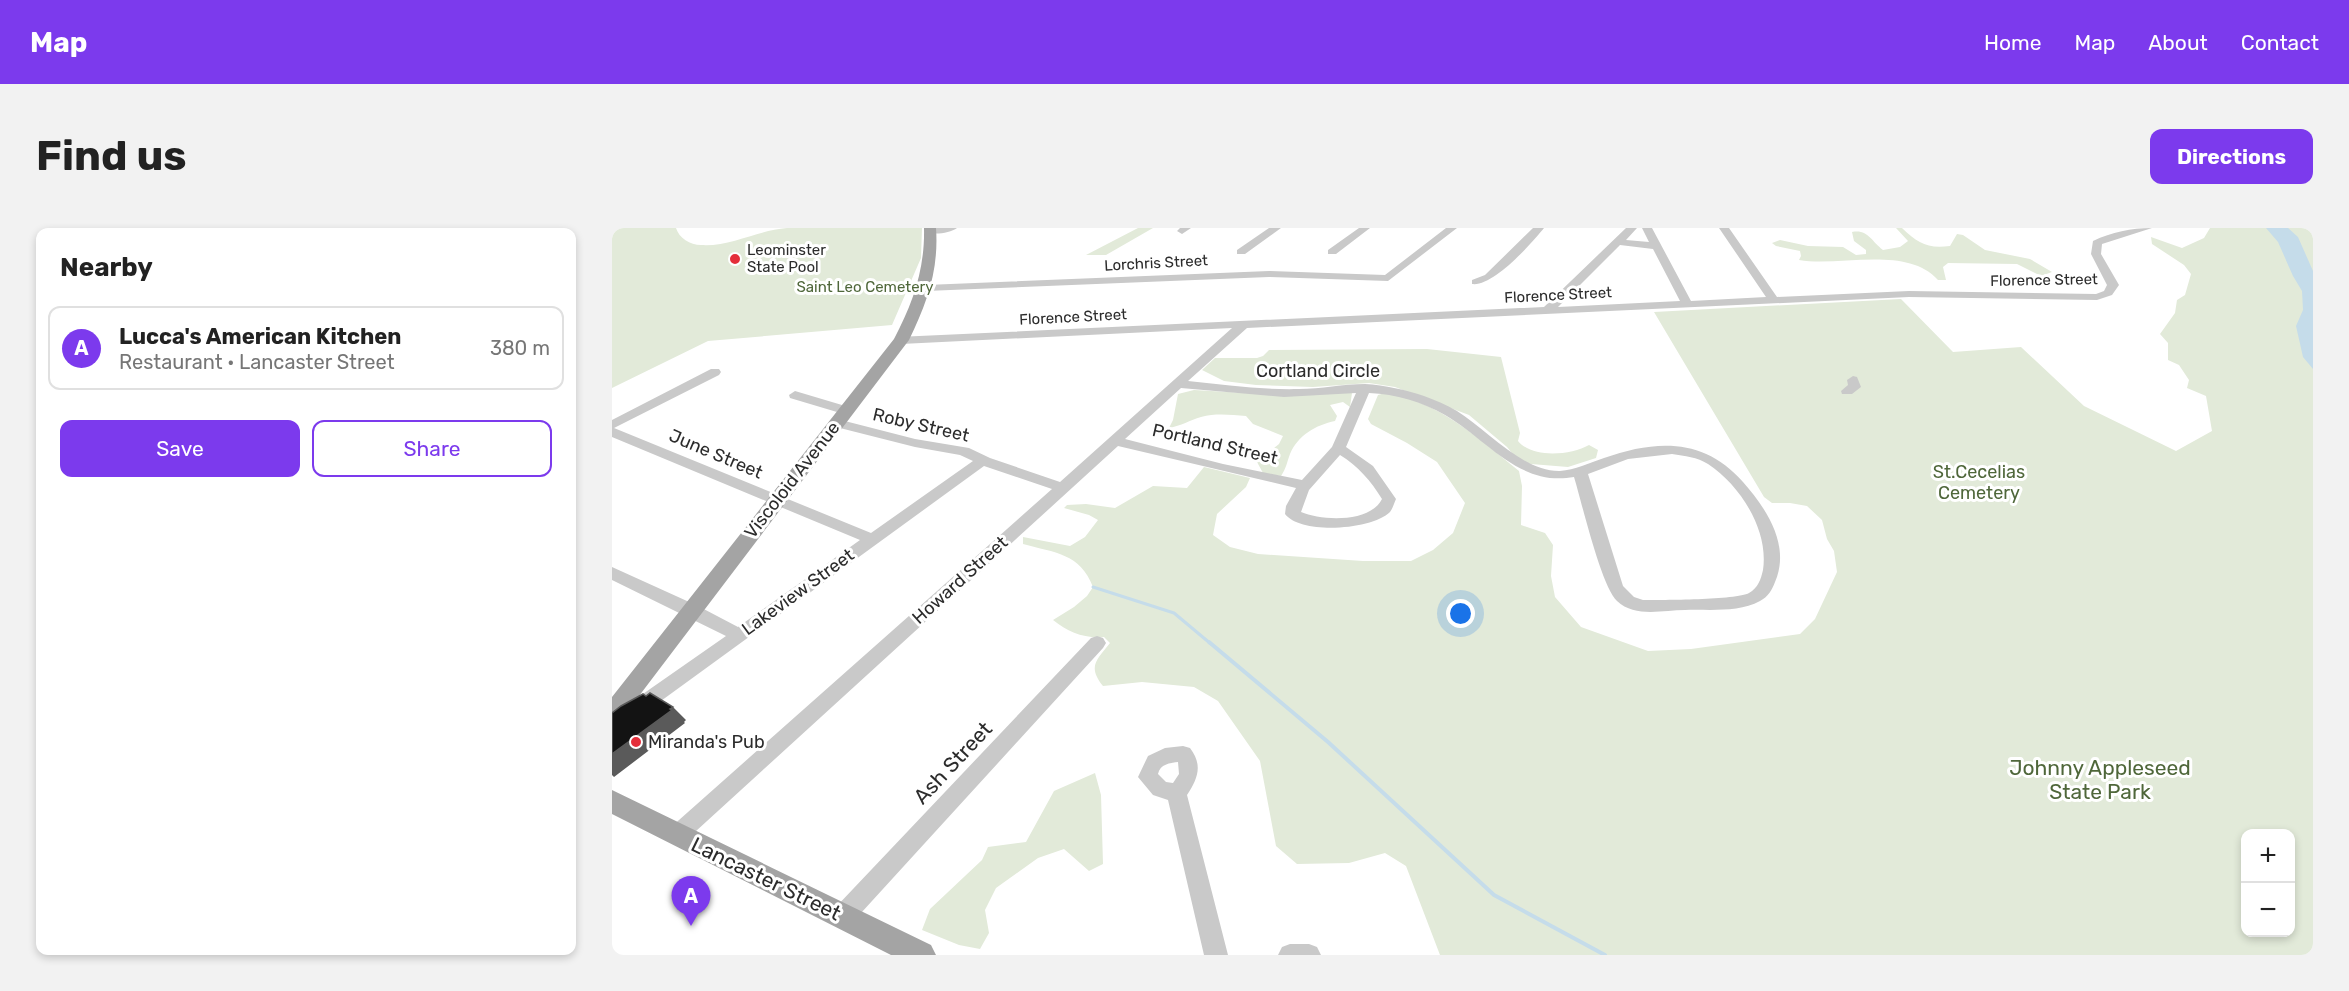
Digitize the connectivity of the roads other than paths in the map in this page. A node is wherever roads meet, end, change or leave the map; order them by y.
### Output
1 (952, 228) edge
2 (1276, 228) edge
3 (1365, 228) edge
4 (1452, 228) edge
5 (1539, 228) edge
6 (1632, 228) edge
7 (1647, 228) edge
8 (1724, 228) edge
9 (2147, 228) edge
10 (930, 230) edge
11 (1617, 242) junction
12 (1656, 246) junction
13 (1241, 252) dead end
14 (1332, 252) dead end
15 (1476, 282) dead end
16 (926, 288) junction
17 (1774, 301) junction
18 (1688, 305) junction
19 (1547, 311) junction
20 (1243, 325) junction
21 (901, 340) junction
22 (715, 372) dead end
23 (1176, 384) junction
24 (1365, 388) junction
25 (795, 394) dead end
26 (842, 417) junction
27 (612, 425) edge
28 (612, 432) edge
29 (1115, 441) junction
30 (1338, 448) junction
31 (983, 460) junction
32 (1580, 472) junction
33 (1305, 485) junction
34 (1064, 488) junction
35 (776, 500) junction
36 (871, 539) junction
37 (612, 573) edge
38 (692, 610) junction
39 (739, 635) junction
40 (1097, 643) dead end
41 (612, 714) edge
42 (612, 722) edge
43 (1177, 793) dead end
44 (612, 801) edge
45 (677, 835) junction
46 (843, 916) junction
47 (921, 955) edge
48 (1216, 955) edge
49 (1290, 955) edge
50 (1309, 955) edge

1 - 10 street
2 - 13 street
3 - 14 street
4 - 16 street, Lorchris Street
5 - 15 street
6 - 11 street
7 - 12 street
8 - 17 street
9 - 17 street, Florence Street
10 - 16 main road, Viscoloid Avenue
11 - 12 street
11 - 19 street
12 - 18 street
16 - 21 main road, Viscoloid Avenue
17 - 18 street, Florence Street
18 - 19 street, Florence Street
19 - 20 street, Florence Street
20 - 21 street, Florence Street
20 - 23 street, Howard Street
21 - 26 main road, Viscoloid Avenue
22 - 27 street
23 - 24 street, Cortland Circle
23 - 29 street, Howard Street
24 - 30 street
24 - 32 street, Cortland Circle
25 - 26 street, Roby Street
26 - 31 street, Roby Street
26 - 35 main road, Viscoloid Avenue
28 - 35 street, June Street
29 - 33 street, Portland Street
29 - 34 street, Howard Street
30 - 33 street
30 - 33 street
31 - 34 street, Roby Street
31 - 36 street, Lakeview Street
32 - 32 street, Cortland Circle
34 - 45 street, Howard Street
35 - 36 street, June Street
35 - 38 main road, Viscoloid Avenue
36 - 39 street, Lakeview Street
37 - 38 street
38 - 39 street
38 - 41 main road, Viscoloid Avenue
39 - 42 street, Lakeview Street
40 - 46 street, Ash Street
43 - 48 street
44 - 45 main road, Lancaster Street
45 - 46 main road, Lancaster Street
46 - 47 main road, Lancaster Street
49 - 50 street

